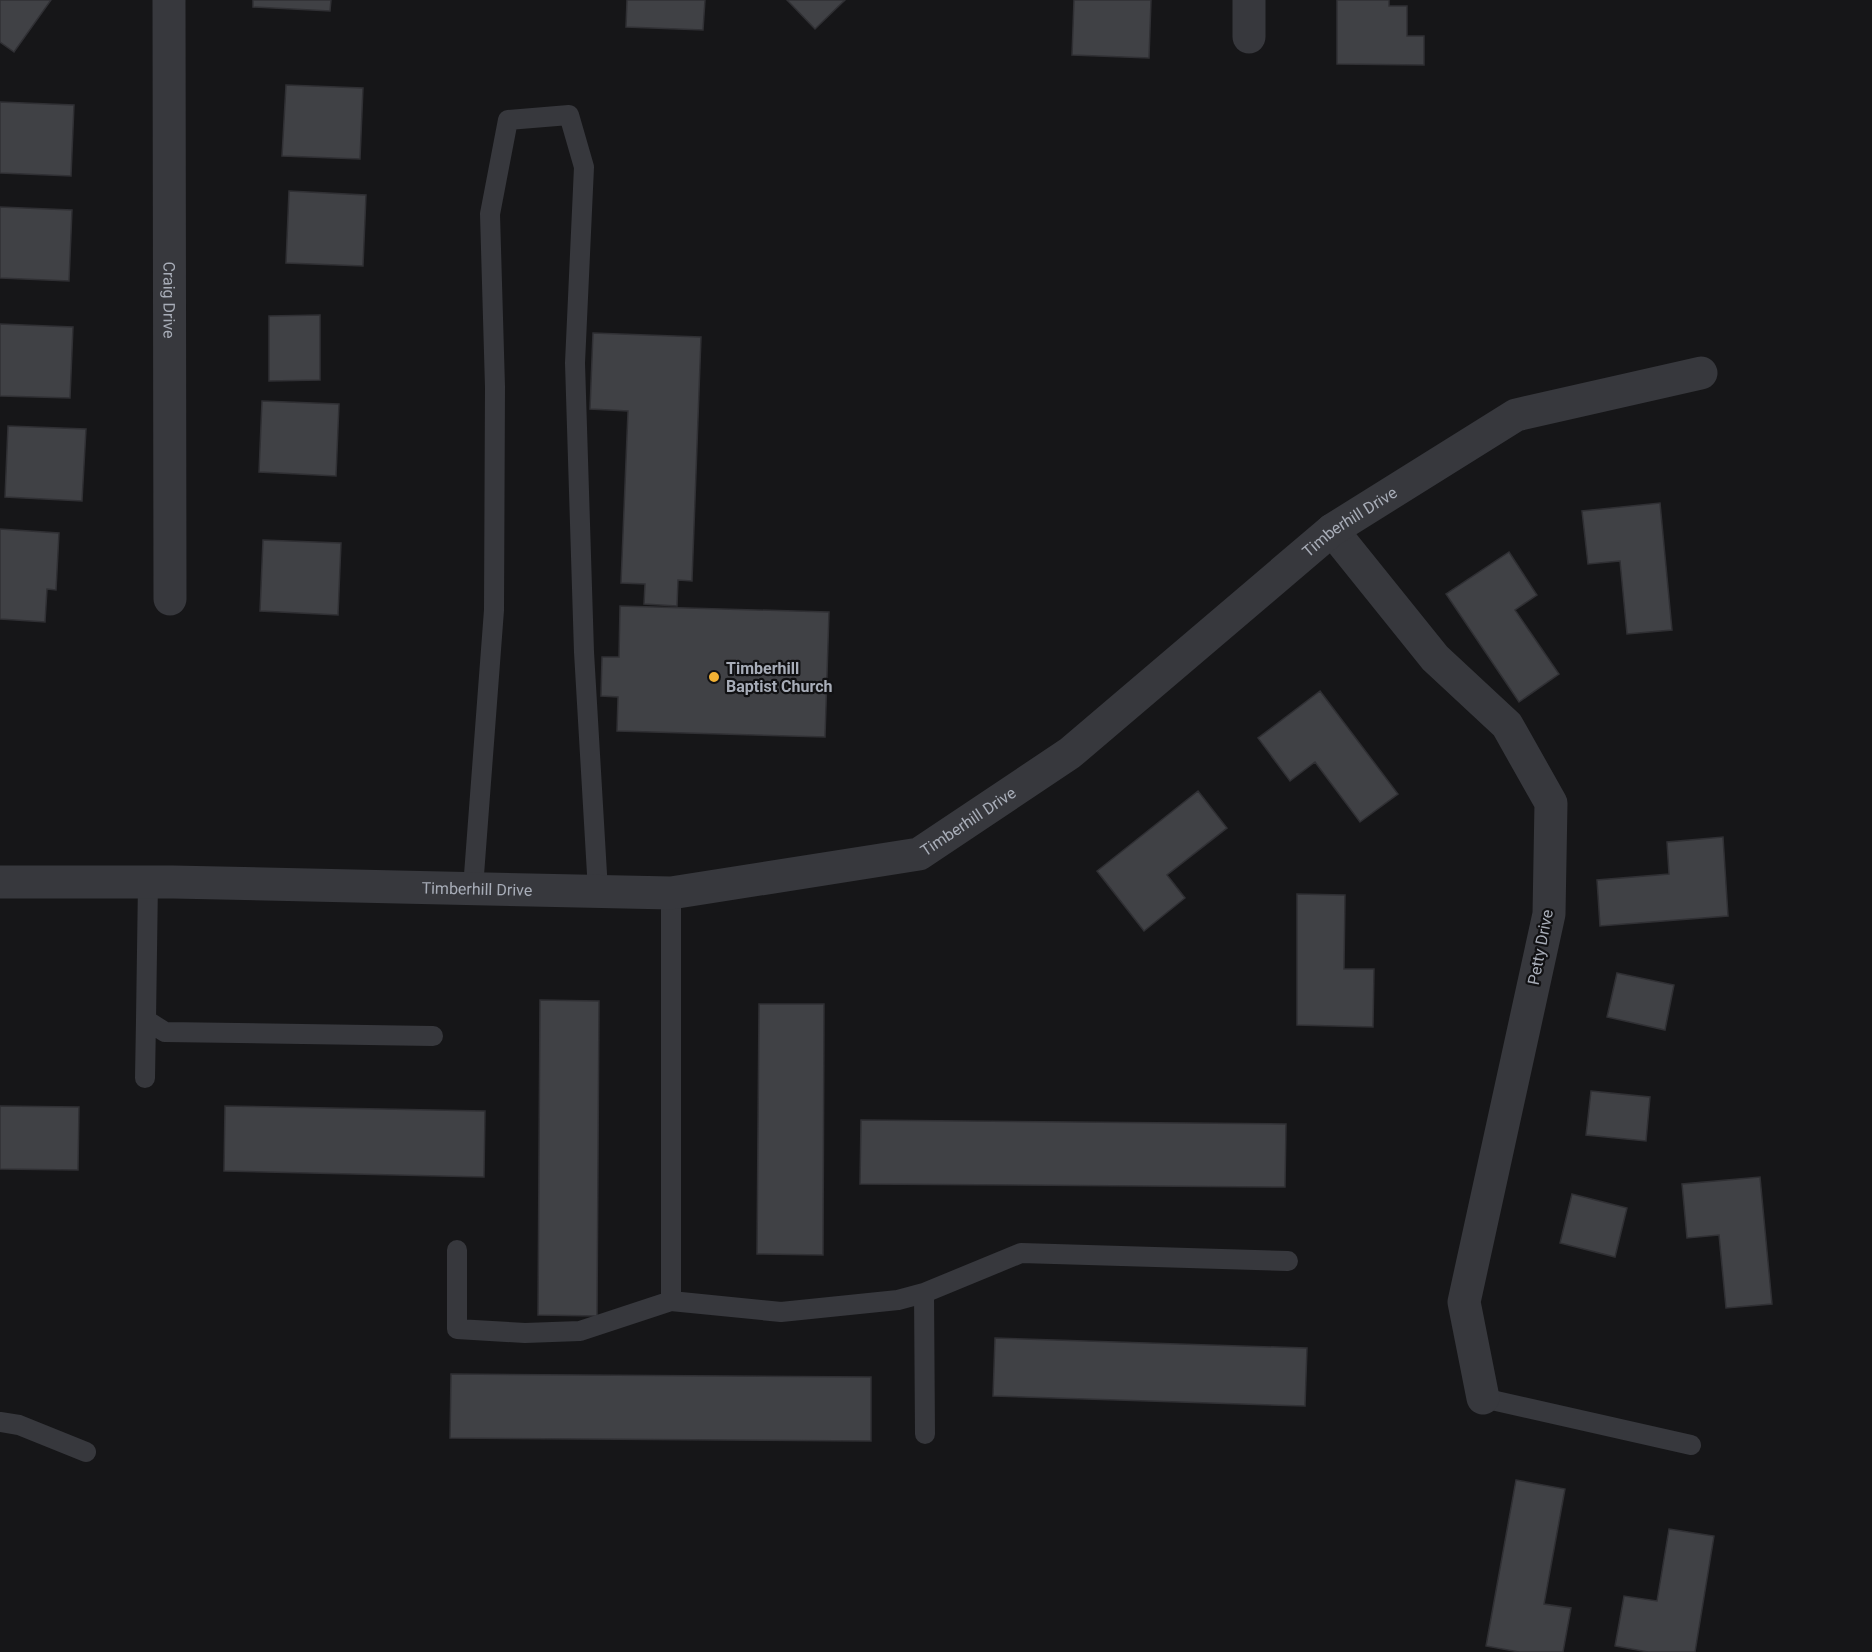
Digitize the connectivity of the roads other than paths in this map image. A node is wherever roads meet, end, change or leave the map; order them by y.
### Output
1 (169, 0) edge
2 (1249, 0) edge
3 (1249, 37) dead end
4 (1701, 373) dead end
5 (1332, 530) junction
6 (170, 599) dead end
7 (0, 882) edge
8 (148, 882) junction
9 (473, 888) junction
10 (598, 891) junction
11 (671, 893) junction
12 (146, 1020) junction
13 (433, 1036) dead end
14 (145, 1078) dead end
15 (457, 1250) dead end
16 (1288, 1261) dead end
17 (924, 1293) junction
18 (671, 1301) junction
19 (1483, 1398) joint
20 (0, 1422) edge
21 (926, 1434) dead end
22 (1691, 1445) dead end
23 (86, 1452) dead end

1 - 6 street, Craig Drive
2 - 3 street
4 - 5 street, Timberhill Drive
5 - 11 street, Timberhill Drive
5 - 19 street, Petty Drive
7 - 8 street, Timberhill Drive
8 - 9 street, Timberhill Drive
8 - 12 lane
9 - 10 street, Timberhill Drive
9 - 10 lane
10 - 11 street, Timberhill Drive
11 - 18 lane
12 - 13 lane
12 - 14 lane
15 - 18 lane
16 - 17 lane
17 - 18 lane
17 - 21 lane
19 - 22 lane
20 - 23 lane

